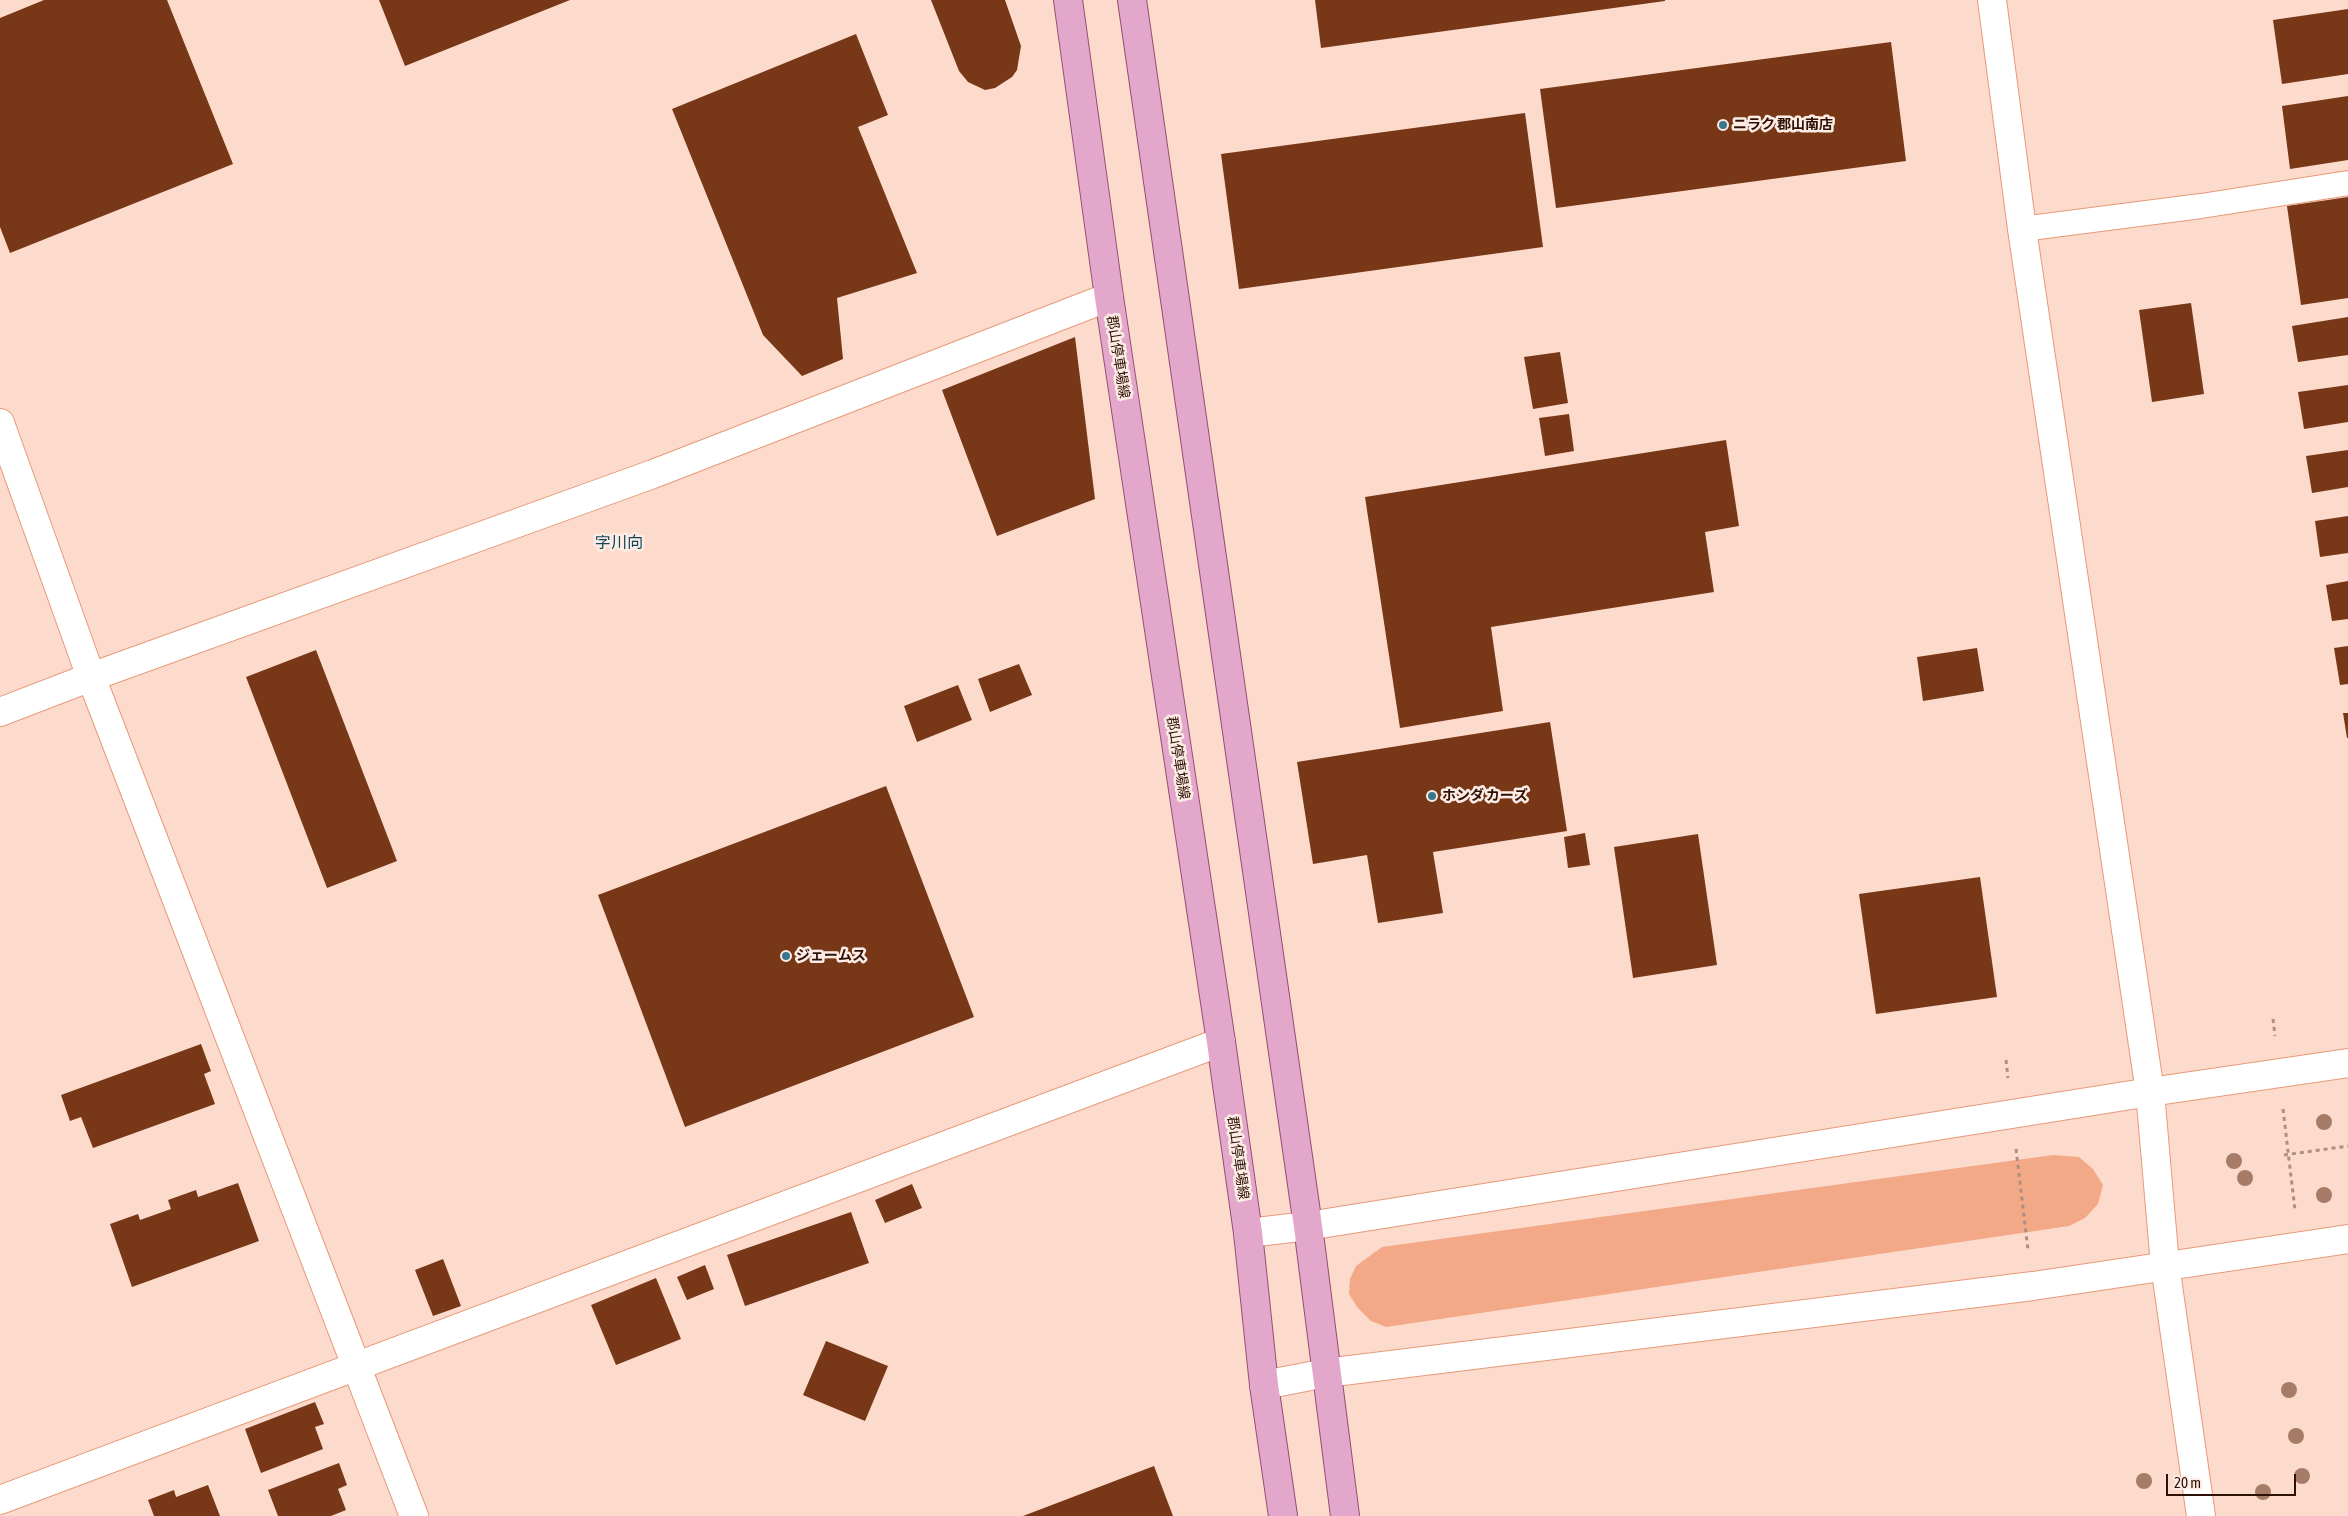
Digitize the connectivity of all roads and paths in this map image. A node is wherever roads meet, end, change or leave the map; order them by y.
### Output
1 (1068, 0) edge
2 (1132, 0) edge
3 (1992, 0) edge
4 (2348, 183) edge
5 (2022, 229) junction
6 (1108, 297) junction
7 (0, 423) edge
8 (91, 677) junction
9 (0, 712) edge
10 (2273, 1019) dead end
11 (1222, 1042) junction
12 (2006, 1060) dead end
13 (2348, 1063) edge
14 (2280, 1073) junction
15 (2150, 1092) junction
16 (2012, 1114) junction
17 (2348, 1146) edge
18 (2284, 1155) dead end
19 (1308, 1226) junction
20 (1248, 1233) junction
21 (2348, 1239) edge
22 (2300, 1246) junction
23 (2164, 1265) junction
24 (2033, 1286) junction
25 (356, 1366) junction
26 (1326, 1373) junction
27 (1264, 1385) junction
28 (0, 1500) edge
29 (414, 1516) edge
30 (1283, 1516) edge
31 (1345, 1516) edge
32 (2201, 1516) edge

1 - 6 main road, 郡山停車場線
2 - 19 main road
3 - 5 street
4 - 5 lane
5 - 15 street
6 - 8 street
6 - 11 main road, 郡山停車場線
7 - 8 street
8 - 9 street
8 - 25 street
10 - 14 path
11 - 20 main road, 郡山停車場線
11 - 25 street
12 - 16 path
13 - 14 street
14 - 15 street
14 - 22 path
15 - 16 street
15 - 23 street
16 - 19 street
16 - 24 path
17 - 18 path
19 - 20 street
19 - 26 main road
20 - 27 main road, 郡山停車場線
21 - 22 street
22 - 23 street
23 - 24 street
23 - 32 street
24 - 26 street
25 - 28 street
25 - 29 street
26 - 27 street
26 - 31 main road
27 - 30 main road, 郡山停車場線

